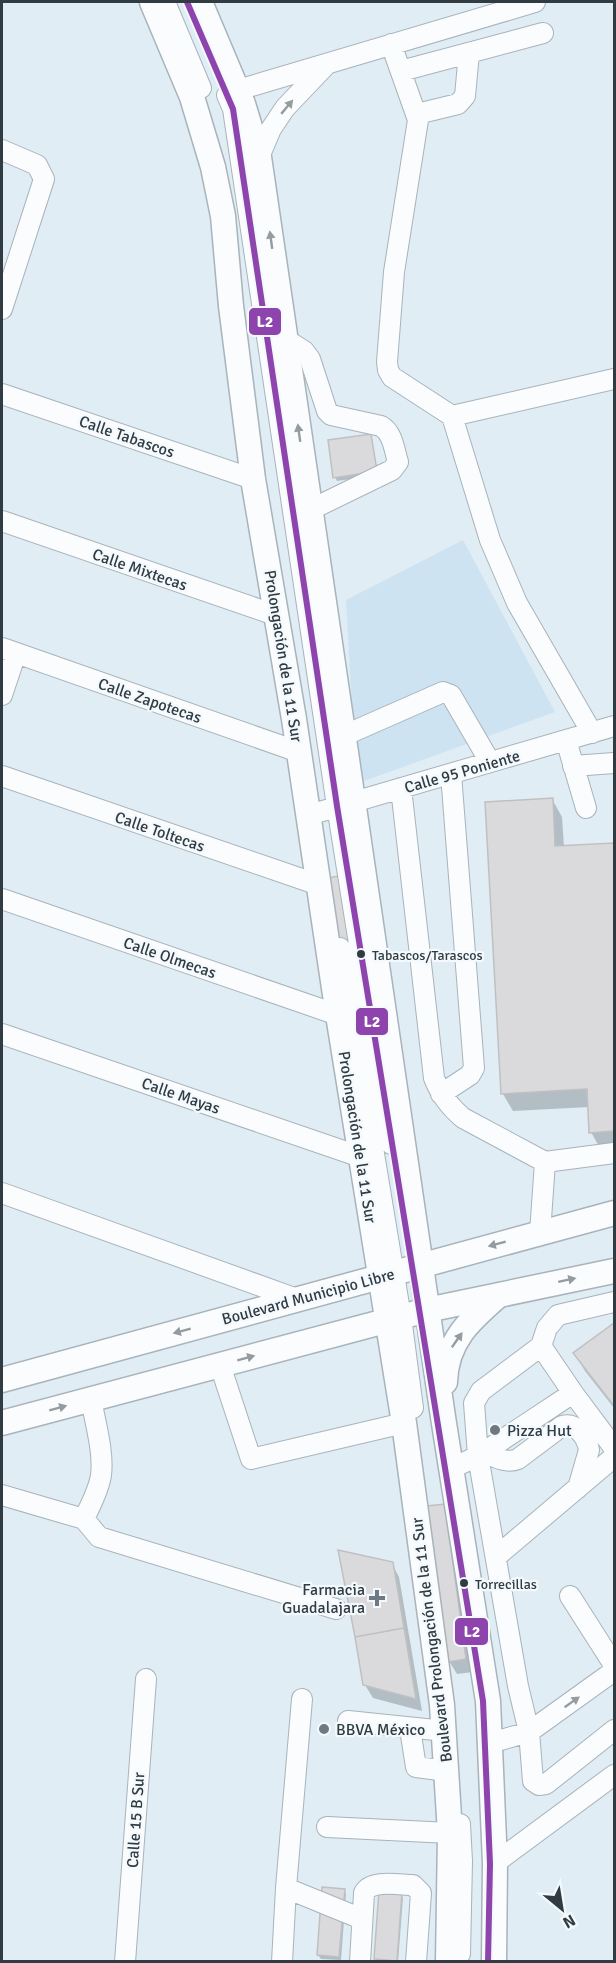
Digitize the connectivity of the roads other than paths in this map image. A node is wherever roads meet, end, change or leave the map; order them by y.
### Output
1 (152, 2) edge
2 (165, 2) edge
3 (187, 2) edge
4 (200, 2) edge
5 (535, 2) edge
6 (543, 33) dead end
7 (391, 45) junction
8 (469, 53) junction
9 (327, 63) junction
10 (401, 71) junction
11 (238, 90) junction
12 (417, 114) junction
13 (2, 150) edge
14 (259, 157) junction
15 (2, 304) edge
16 (285, 339) junction
17 (615, 378) edge
18 (2, 394) edge
19 (452, 416) junction
20 (253, 479) junction
21 (310, 510) junction
22 (2, 521) edge
23 (278, 616) junction
24 (9, 651) edge
25 (2, 695) edge
26 (615, 726) edge
27 (592, 733) junction
28 (343, 736) junction
29 (566, 740) junction
30 (299, 752) junction
31 (490, 762) junction
32 (615, 763) edge
33 (573, 766) junction
34 (451, 774) junction
35 (2, 776) edge
36 (401, 788) junction
37 (345, 804) junction
38 (586, 808) dead end
39 (313, 814) junction
40 (319, 885) junction
41 (2, 899) edge
42 (338, 1015) junction
43 (2, 1034) edge
44 (441, 1094) junction
45 (615, 1153) edge
46 (361, 1157) junction
47 (545, 1162) junction
48 (2, 1192) edge
49 (615, 1213) edge
50 (540, 1233) junction
51 (401, 1270) junction
52 (615, 1271) edge
53 (500, 1294) junction
54 (297, 1299) junction
55 (615, 1302) edge
56 (408, 1315) junction
57 (541, 1346) junction
58 (220, 1365) junction
59 (2, 1380) edge
60 (573, 1393) junction
61 (90, 1399) junction
62 (443, 1417) junction
63 (2, 1423) edge
64 (404, 1423) junction
65 (615, 1448) edge
66 (481, 1454) junction
67 (615, 1457) edge
68 (452, 1468) junction
69 (578, 1488) junction
70 (2, 1495) edge
71 (84, 1520) junction
72 (496, 1556) junction
73 (570, 1596) dead end
74 (336, 1610) dead end
75 (615, 1665) edge
76 (615, 1671) edge
77 (146, 1679) dead end
78 (302, 1699) dead end
79 (348, 1721) dead end
80 (410, 1729) junction
81 (615, 1730) edge
82 (445, 1731) junction
83 (529, 1732) junction
84 (490, 1743) junction
85 (447, 1771) junction
86 (615, 1775) edge
87 (327, 1827) dead end
88 (450, 1833) junction
89 (495, 1863) junction
90 (286, 1888) junction
91 (362, 1918) junction
92 (419, 1923) junction
93 (449, 1925) junction
94 (125, 1962) edge
95 (282, 1962) edge
96 (360, 1962) edge
97 (416, 1962) edge
98 (448, 1962) edge
99 (460, 1962) edge
100 (488, 1962) edge
101 (494, 1962) edge

1 - 20 main road, Prolongación de la 11 Sur
2 - 39 street
3 - 37 street
4 - 11 main road, Prolongación de la 11 Sur
5 - 7 street
6 - 8 street
7 - 9 street
7 - 10 street
8 - 10 street
8 - 12 street
9 - 11 street
14 -> 9 street
10 - 12 street
11 - 14 main road, Prolongación de la 11 Sur
12 - 19 street
13 - 15 street
16 -> 14 main road, Prolongación de la 11 Sur
21 -> 16 main road, Prolongación de la 11 Sur
16 - 21 street
17 - 19 street
18 - 20 street, Calle Tabascos
19 - 27 street
20 - 23 main road, Prolongación de la 11 Sur
21 - 28 main road, Prolongación de la 11 Sur
22 - 23 street, Calle Mixtecas
23 - 30 main road, Prolongación de la 11 Sur
24 - 25 street
24 - 30 street, Calle Zapotecas
26 - 27 street, Calle 95 Poniente
27 - 29 street, Calle 95 Poniente
28 - 31 street
28 - 37 main road, Prolongación de la 11 Sur
29 - 31 street, Calle 95 Poniente
29 - 33 street
30 - 39 main road, Prolongación de la 11 Sur
31 - 34 street, Calle 95 Poniente
32 - 33 street
33 - 38 street
34 - 36 street, Calle 95 Poniente
34 - 44 street
35 - 40 street, Calle Toltecas
36 - 37 street, Calle 95 Poniente
36 - 44 street
37 - 39 street, Calle 95 Poniente
37 - 51 main road, Prolongación de la 11 Sur
39 - 40 main road, Prolongación de la 11 Sur
39 - 51 street
40 - 42 main road, Prolongación de la 11 Sur
41 - 42 street, Calle Olmecas
42 - 46 main road, Prolongación de la 11 Sur
43 - 46 street, Calle Mayas
44 - 47 street
45 - 47 street
46 - 51 main road, Prolongación de la 11 Sur
47 - 50 street
48 - 54 street
49 - 50 main road, Boulevard Municipio Libre
50 -> 51 main road, Boulevard Municipio Libre
51 - 54 main road, Boulevard Municipio Libre
51 - 56 main road, Prolongación de la 11 Sur
51 - 56 main road, Prolongación de la 11 Sur
53 -> 52 main road
53 - 56 main road
62 -> 53 main road
54 -> 59 main road, Boulevard Municipio Libre
55 - 57 street
58 -> 56 main road
56 - 62 main road
56 - 64 main road, Boulevard Prolongación de la 11 Sur
56 - 99 street
56 - 100 street
57 - 60 street
57 - 66 street
58 - 61 main road
58 - 64 street
60 - 65 street
60 - 66 street
63 -> 61 main road
61 - 71 street
62 - 68 main road
64 - 82 main road, Boulevard Prolongación de la 11 Sur
66 - 68 street
66 - 69 street
66 - 72 street
67 - 69 street
68 - 84 main road
69 - 72 street
70 - 71 street
71 - 74 street
72 - 83 street
73 - 75 street
83 -> 76 street
77 - 94 street, Calle 15 B Sur
78 - 90 street
79 - 80 street
80 - 82 street
80 - 85 street
81 - 83 street
82 - 85 main road, Boulevard Prolongación de la 11 Sur
83 - 84 street
84 - 89 main road
85 - 88 main road, Boulevard Prolongación de la 11 Sur
86 - 89 street
87 - 88 street
88 - 93 main road, Boulevard Prolongación de la 11 Sur
89 - 101 main road
90 - 91 street
90 - 95 street
91 - 92 street
91 - 96 street
92 - 93 street
92 - 97 street
93 - 98 main road, Boulevard Prolongación de la 11 Sur

